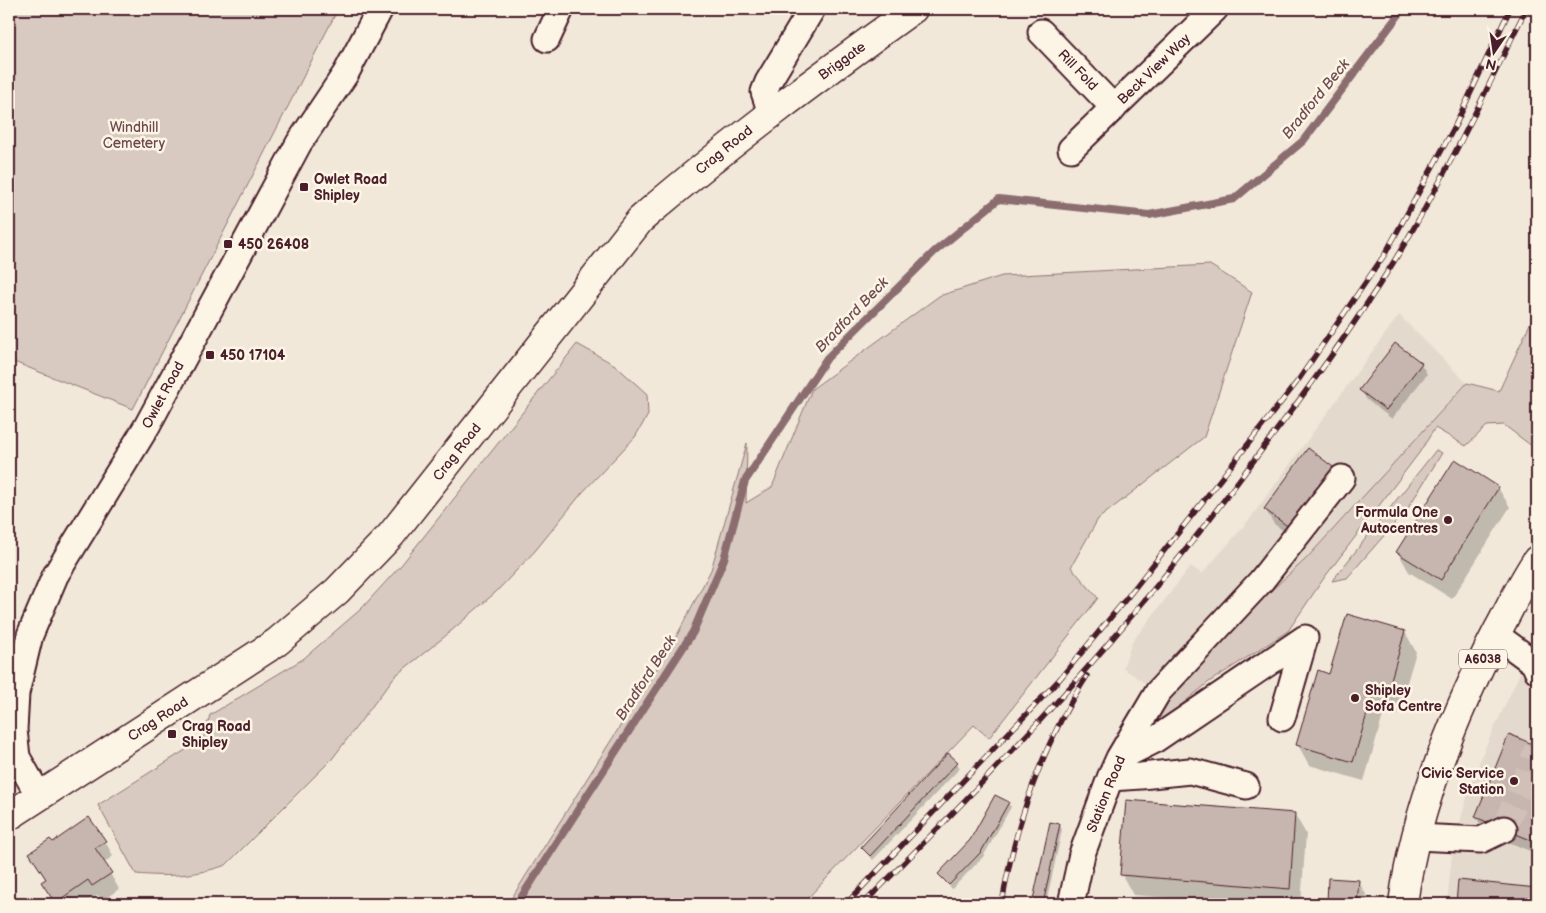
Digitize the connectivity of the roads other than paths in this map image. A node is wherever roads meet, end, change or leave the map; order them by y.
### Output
1 (380, 9) edge
2 (561, 9) edge
3 (812, 9) edge
4 (913, 9) edge
5 (1215, 9) edge
6 (1041, 32) dead end
7 (547, 39) dead end
8 (1114, 108) junction
9 (771, 112) junction
10 (1071, 148) dead end
11 (1342, 478) dead end
12 (1537, 560) edge
13 (1496, 635) junction
14 (1537, 670) edge
15 (1282, 718) dead end
16 (1114, 768) junction
17 (1246, 786) dead end
18 (39, 796) junction
19 (9, 816) edge
20 (1504, 829) tunnel mouth
21 (1416, 837) junction
22 (1071, 904) edge
23 (1403, 904) edge

1 - 18 street, Owlet Road
2 - 7 street
3 - 9 street
4 - 9 main road, Briggate
5 - 8 street, Beck View Way
6 - 8 street, Rill Fold
8 - 10 street, Beck View Way
9 - 18 main road, Crag Road
11 - 16 street, Station Road
12 - 13 main road, A6038
13 - 14 street
13 - 21 main road, A6038
15 - 16 street
16 - 17 street
16 - 22 street, Station Road
18 - 19 main road, Crag Road
20 - 21 street
21 - 23 main road, A6038

